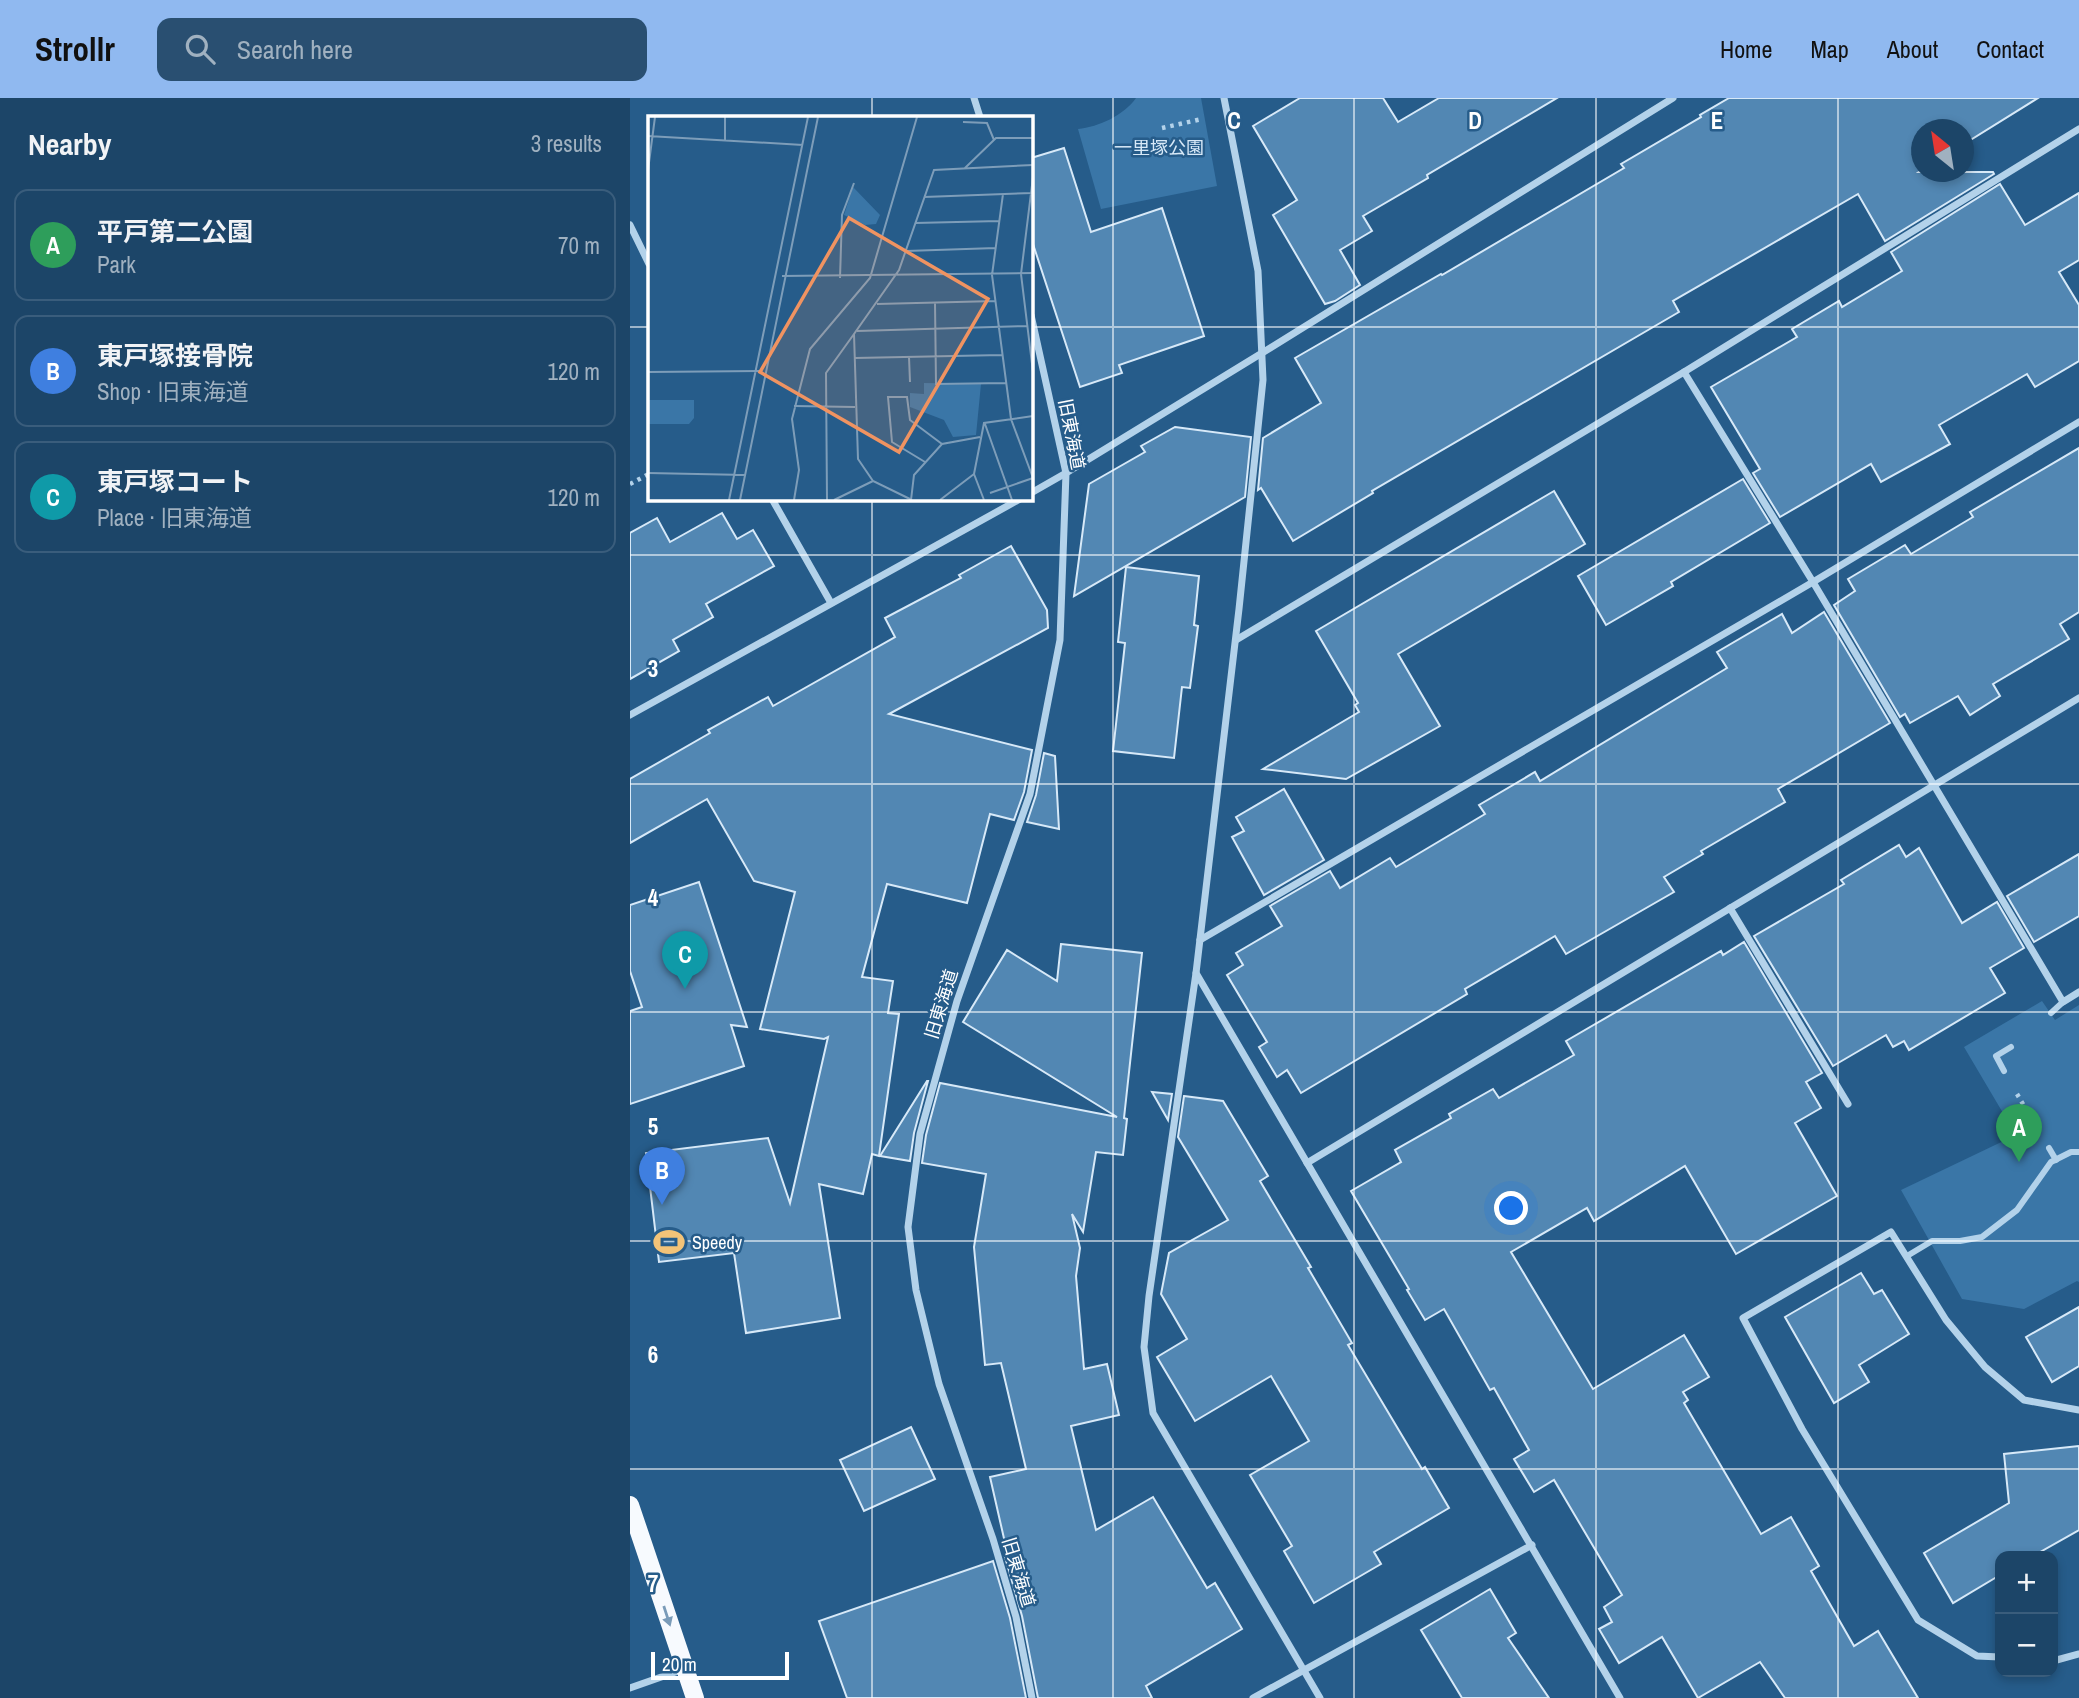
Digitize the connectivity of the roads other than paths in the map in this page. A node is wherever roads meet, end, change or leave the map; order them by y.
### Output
1 (974, 98) edge
2 (1224, 98) edge
3 (1673, 98) edge
4 (979, 116) edge
5 (2079, 129) edge
6 (630, 225) edge
7 (648, 262) edge
8 (1032, 320) edge
9 (1262, 353) junction
10 (1684, 372) junction
11 (2079, 422) edge
12 (1066, 473) junction
13 (1032, 492) edge
14 (773, 500) edge
15 (1018, 500) edge
16 (1812, 582) junction
17 (831, 603) junction
18 (1236, 640) junction
19 (2079, 698) edge
20 (630, 715) edge
21 (1935, 785) junction
22 (1730, 908) junction
23 (1200, 940) junction
24 (1196, 973) junction
25 (2079, 992) edge
26 (2063, 1002) junction
27 (2050, 1013) dead end
28 (2011, 1047) dead end
29 (2004, 1071) road end
30 (1848, 1104) dead end
31 (2049, 1148) road end
32 (2079, 1152) edge
33 (2056, 1160) junction
34 (1307, 1163) junction
35 (1907, 1255) junction
36 (2079, 1410) edge
37 (630, 1505) edge
38 (1532, 1545) junction
39 (2079, 1654) edge
40 (1995, 1657) edge
41 (2058, 1660) edge
42 (685, 1669) junction
43 (1304, 1670) junction
44 (630, 1688) edge
45 (695, 1698) edge
46 (1032, 1698) edge
47 (1253, 1698) edge
48 (1320, 1698) edge
49 (1620, 1698) edge

1 - 4 street
2 - 9 street
3 - 9 street
5 - 10 street
6 - 7 street
8 - 12 street, 旧東海道
9 - 12 street
9 - 18 street
10 - 16 street
10 - 18 street
11 - 16 street
12 - 13 street
12 - 46 street, 旧東海道
14 - 17 street
15 - 17 street
16 - 21 street
16 - 23 street
17 - 20 street
18 - 23 street
19 - 21 street
21 - 22 street
21 - 26 street
22 - 30 street
22 - 34 street
23 - 24 street
24 - 34 street
24 - 43 street
25 - 26 street
26 - 27 street
28 - 29 street
31 - 33 street
32 - 33 street
33 - 35 street
34 - 38 street
35 - 36 street
35 - 40 street
37 -> 42 main road
38 - 43 street
38 - 49 street
39 - 41 street
42 - 44 street
42 - 45 main road
43 - 47 street
43 - 48 street

